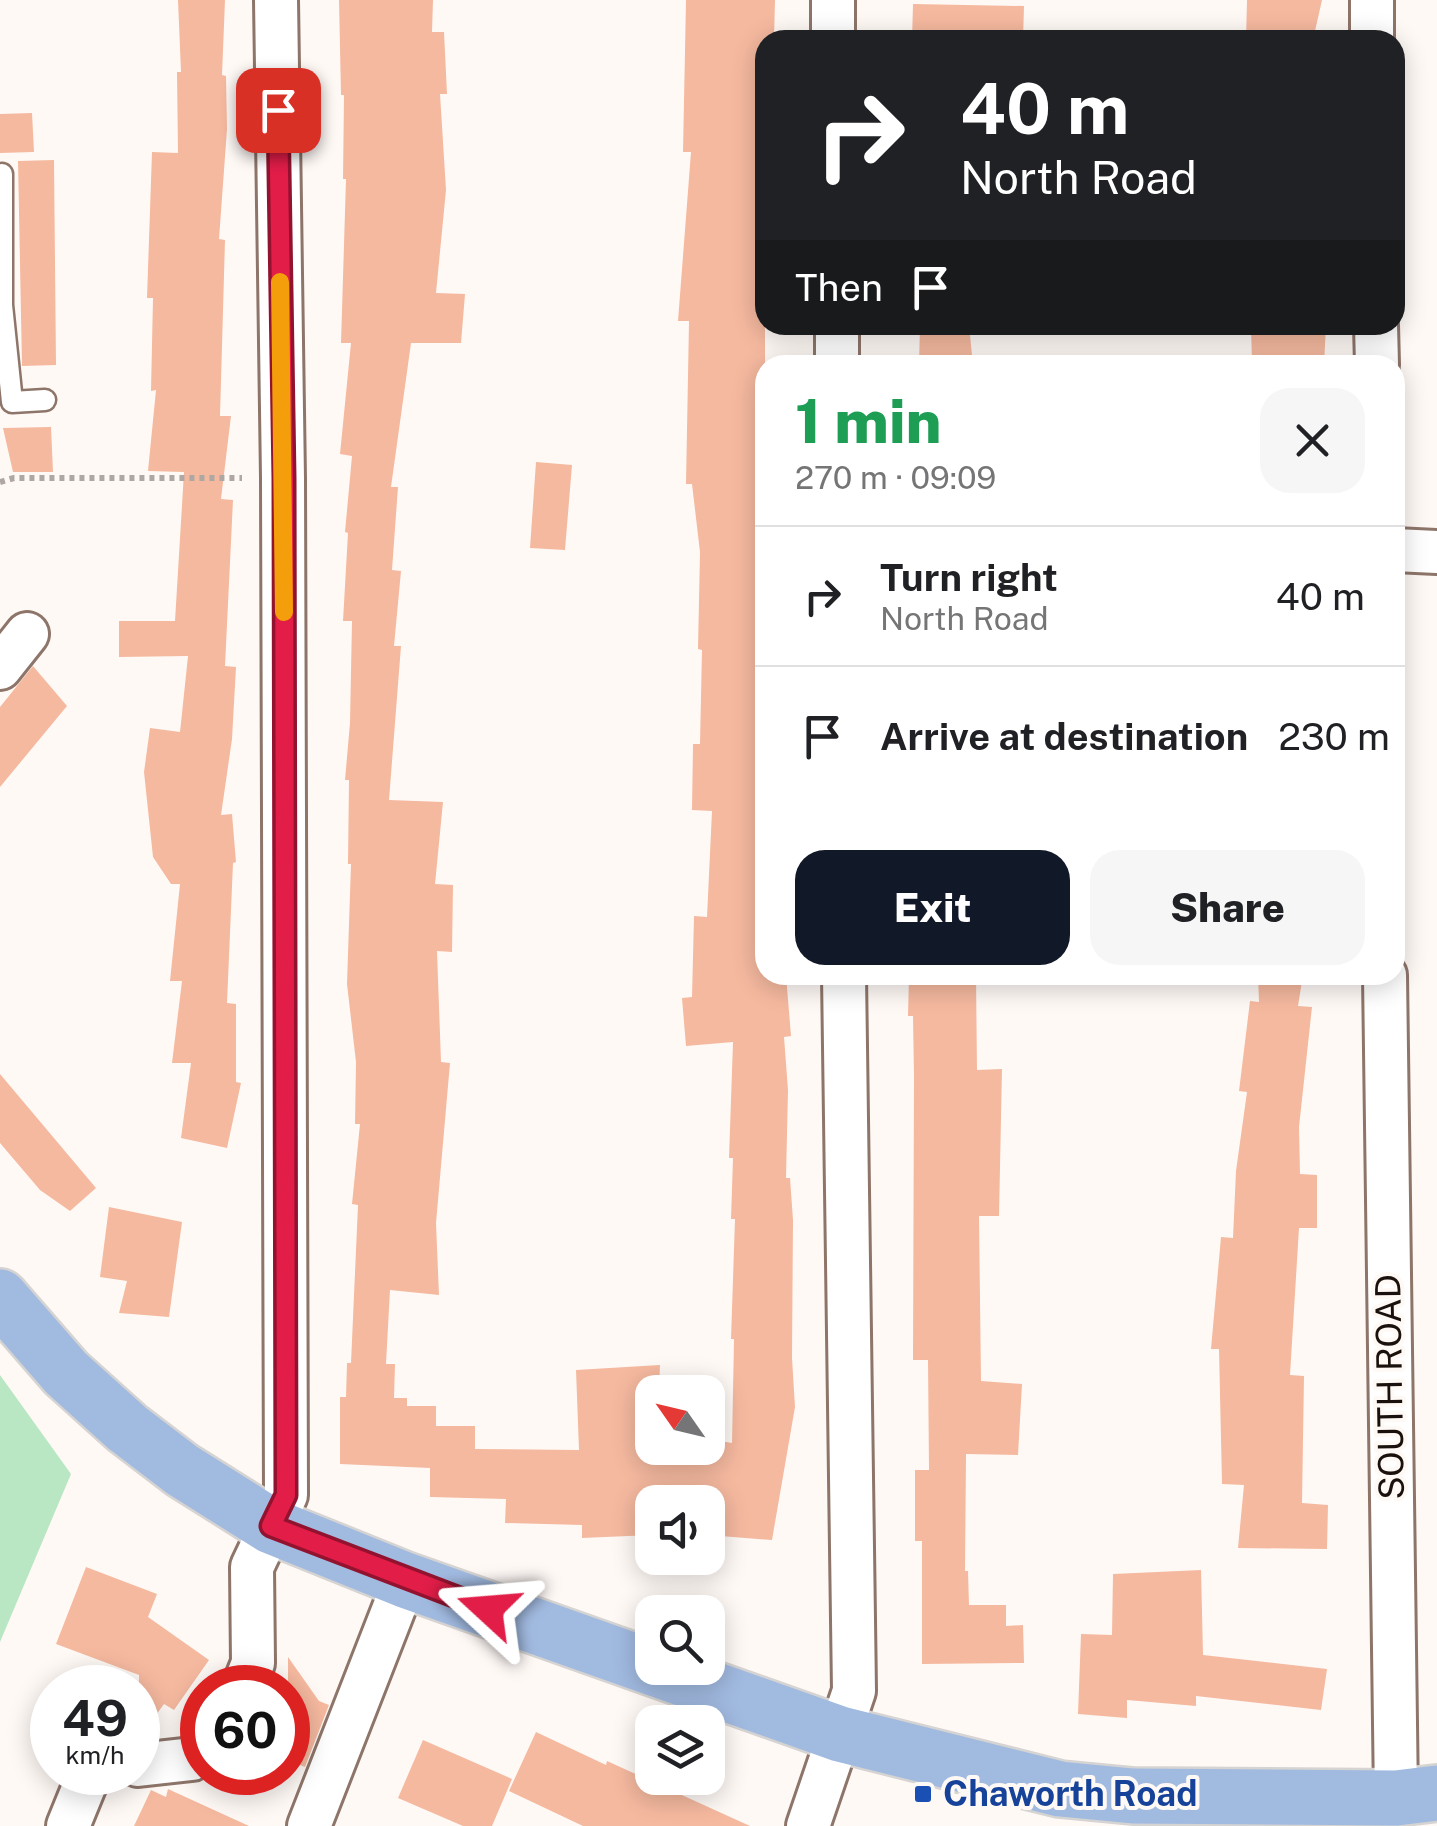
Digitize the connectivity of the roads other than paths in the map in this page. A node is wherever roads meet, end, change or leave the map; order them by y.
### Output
1 (276, 0) edge
2 (833, 0) edge
3 (1372, 0) edge
4 (833, 30) edge
5 (1372, 30) edge
6 (2, 174) edge
7 (1, 306) edge
8 (45, 400) dead end
9 (1405, 550) edge
10 (1437, 552) edge
11 (27, 634) dead end
12 (0, 668) edge
13 (844, 985) edge
14 (1385, 985) edge
15 (0, 1297) edge
16 (271, 1526) junction
17 (405, 1580) junction
18 (252, 1665) edge
19 (840, 1734) junction
20 (81, 1795) edge
21 (1423, 1799) edge
22 (68, 1826) edge
23 (308, 1826) edge
24 (808, 1826) edge

1 - 16 street
2 - 4 street
3 - 5 street
6 - 7 lane
7 - 8 lane
9 - 10 street
11 - 12 street
13 - 19 street
14 - 21 street, SOUTH ROAD
15 - 16 main road
16 - 17 main road
16 - 18 street
17 - 19 main road
17 - 23 street
19 - 21 main road
19 - 24 street
20 - 22 street

